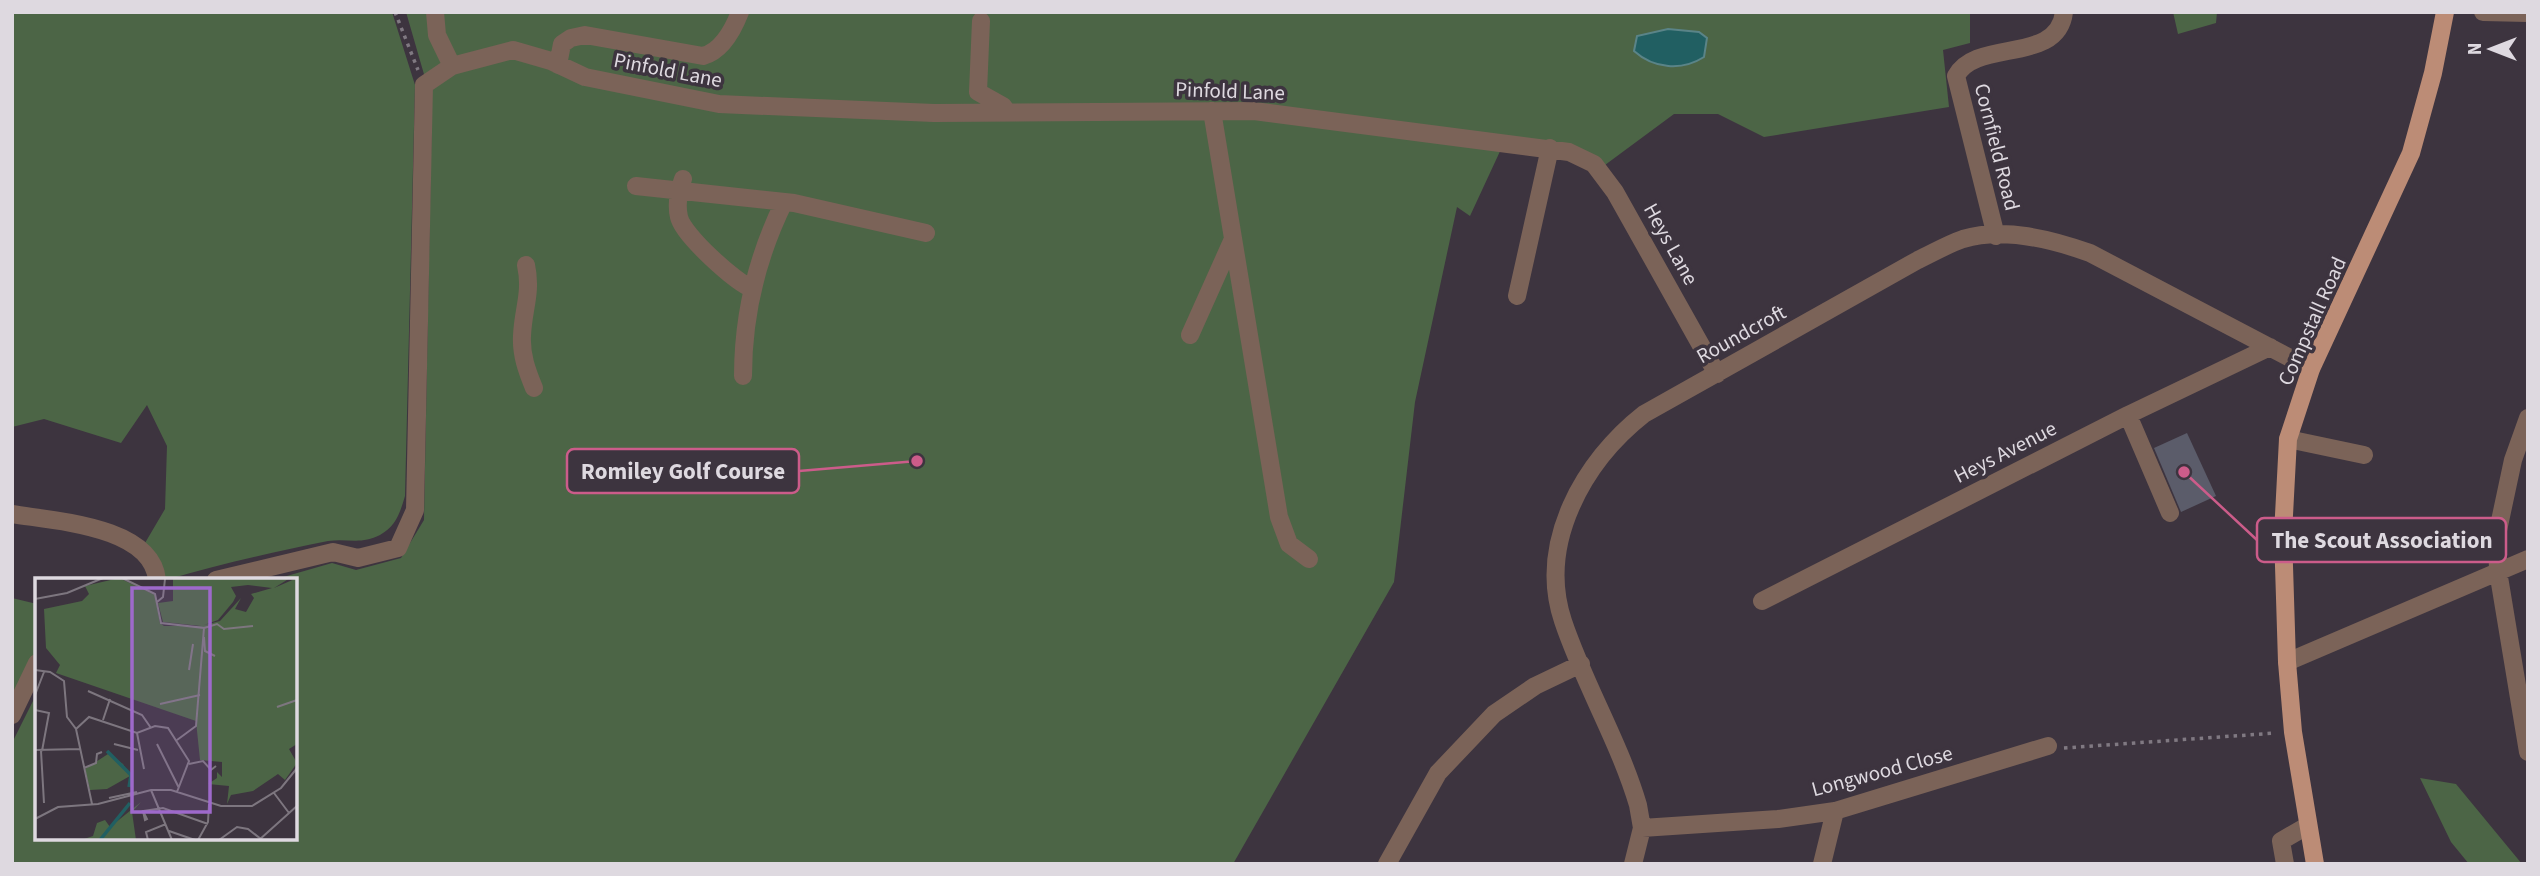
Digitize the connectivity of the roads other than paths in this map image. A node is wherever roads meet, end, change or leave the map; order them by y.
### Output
1 (435, 12) edge
2 (740, 12) edge
3 (2064, 12) edge
4 (2445, 12) edge
5 (2483, 12) edge
6 (2528, 13) edge
7 (981, 21) dead end
8 (558, 65) junction
9 (452, 66) junction
10 (1212, 111) junction
11 (1007, 112) junction
12 (1550, 148) junction
13 (1569, 152) joint
14 (681, 185) junction
15 (636, 186) dead end
16 (784, 202) junction
17 (926, 233) dead end
18 (1996, 236) junction
19 (1233, 239) junction
20 (526, 265) dead end
21 (753, 289) junction
22 (1517, 296) dead end
23 (1190, 335) dead end
24 (2270, 347) junction
25 (2311, 369) junction
26 (1717, 374) junction
27 (743, 376) dead end
28 (534, 388) dead end
29 (2128, 415) junction
30 (2528, 418) edge
31 (2288, 439) junction
32 (2364, 455) dead end
33 (2170, 513) dead end
34 (12, 514) edge
35 (1308, 559) dead end
36 (2528, 559) edge
37 (2498, 571) junction
38 (156, 578) edge
39 (224, 578) edge
40 (1762, 601) dead end
41 (2287, 662) junction
42 (1581, 664) junction
43 (35, 667) edge
44 (12, 715) edge
45 (2048, 746) road end
46 (2528, 751) edge
47 (1835, 811) junction
48 (2307, 826) junction
49 (1642, 828) junction
50 (1387, 864) edge
51 (1633, 864) edge
52 (1822, 864) edge
53 (2285, 864) edge
54 (2315, 864) edge

1 - 9 street
2 - 8 street
3 - 18 street, Cornfield Road
4 - 25 main road, Compstall Road
5 - 6 street
7 - 11 street
8 - 9 street, Pinfold Lane
8 - 11 street, Pinfold Lane
9 - 39 street, Pinfold Lane
10 - 11 street, Pinfold Lane
10 - 12 street, Pinfold Lane
10 - 19 street
12 - 13 street, Pinfold Lane
12 - 22 street
13 - 26 street, Heys Lane
14 - 15 street
14 - 16 street
14 - 21 street
16 - 17 street
16 - 21 street
18 - 24 street, Roundcroft
18 - 26 street, Roundcroft
19 - 23 street
19 - 35 street
20 - 28 street
21 - 27 street
24 - 25 street, Roundcroft
24 - 29 street, Heys Avenue
25 - 31 main road, Compstall Road
26 - 42 street, Roundcroft
29 - 33 street
29 - 40 street, Heys Avenue
30 - 37 street
31 - 32 street
31 - 41 main road, Compstall Road
34 - 38 street
36 - 37 street
37 - 41 street
37 - 46 street
41 - 48 main road, Compstall Road
42 - 49 street, Roundcroft
42 - 50 street
43 - 44 street
45 - 47 street, Longwood Close
47 - 49 street, Longwood Close
47 - 52 street
48 - 53 street
48 - 54 main road, Compstall Road
49 - 51 street, Roundcroft

